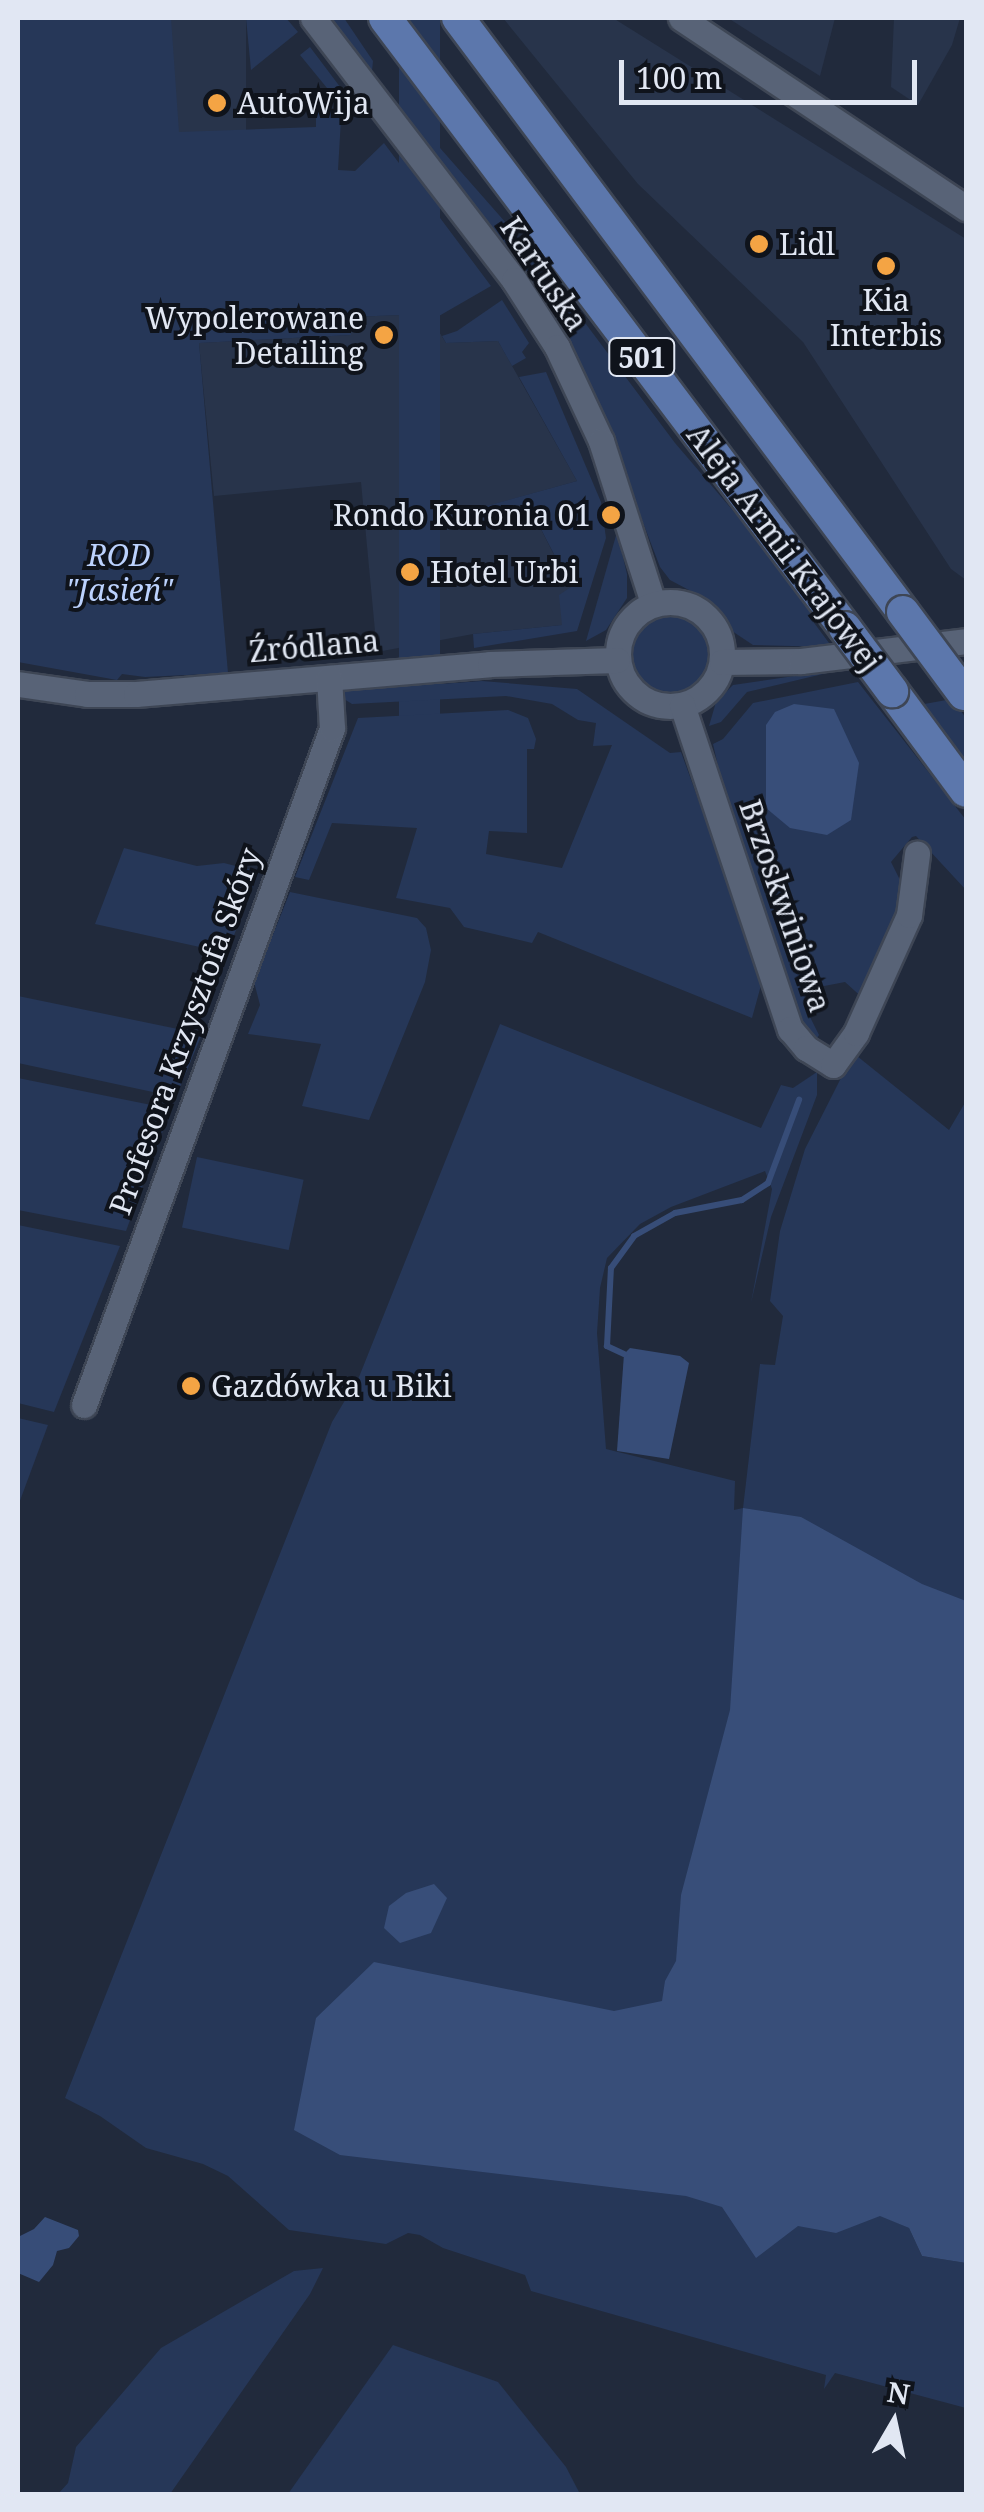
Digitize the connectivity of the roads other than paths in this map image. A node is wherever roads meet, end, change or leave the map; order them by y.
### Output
1 (313, 18) edge
2 (385, 18) edge
3 (458, 18) edge
4 (681, 18) edge
5 (966, 208) edge
6 (653, 603) junction
7 (966, 641) edge
8 (617, 660) junction
9 (722, 662) junction
10 (329, 678) junction
11 (18, 684) edge
12 (965, 696) edge
13 (682, 705) junction
14 (966, 790) edge
15 (917, 854) dead end
16 (84, 1405) dead end

1 - 6 street, Kartuska
2 - 14 main road, Aleja Armii Krajowej / 501, bridge
3 - 12 main road, Aleja Armii Krajowej / 501, bridge
4 - 5 street
6 - 8 street
6 - 9 street
7 - 9 street
8 - 10 street, Źródlana
8 - 13 street
9 - 13 street
10 - 11 street, Źródlana
10 - 16 street, Profesora Krzysztofa Skóry
13 - 15 street, Brzoskwiniowa

